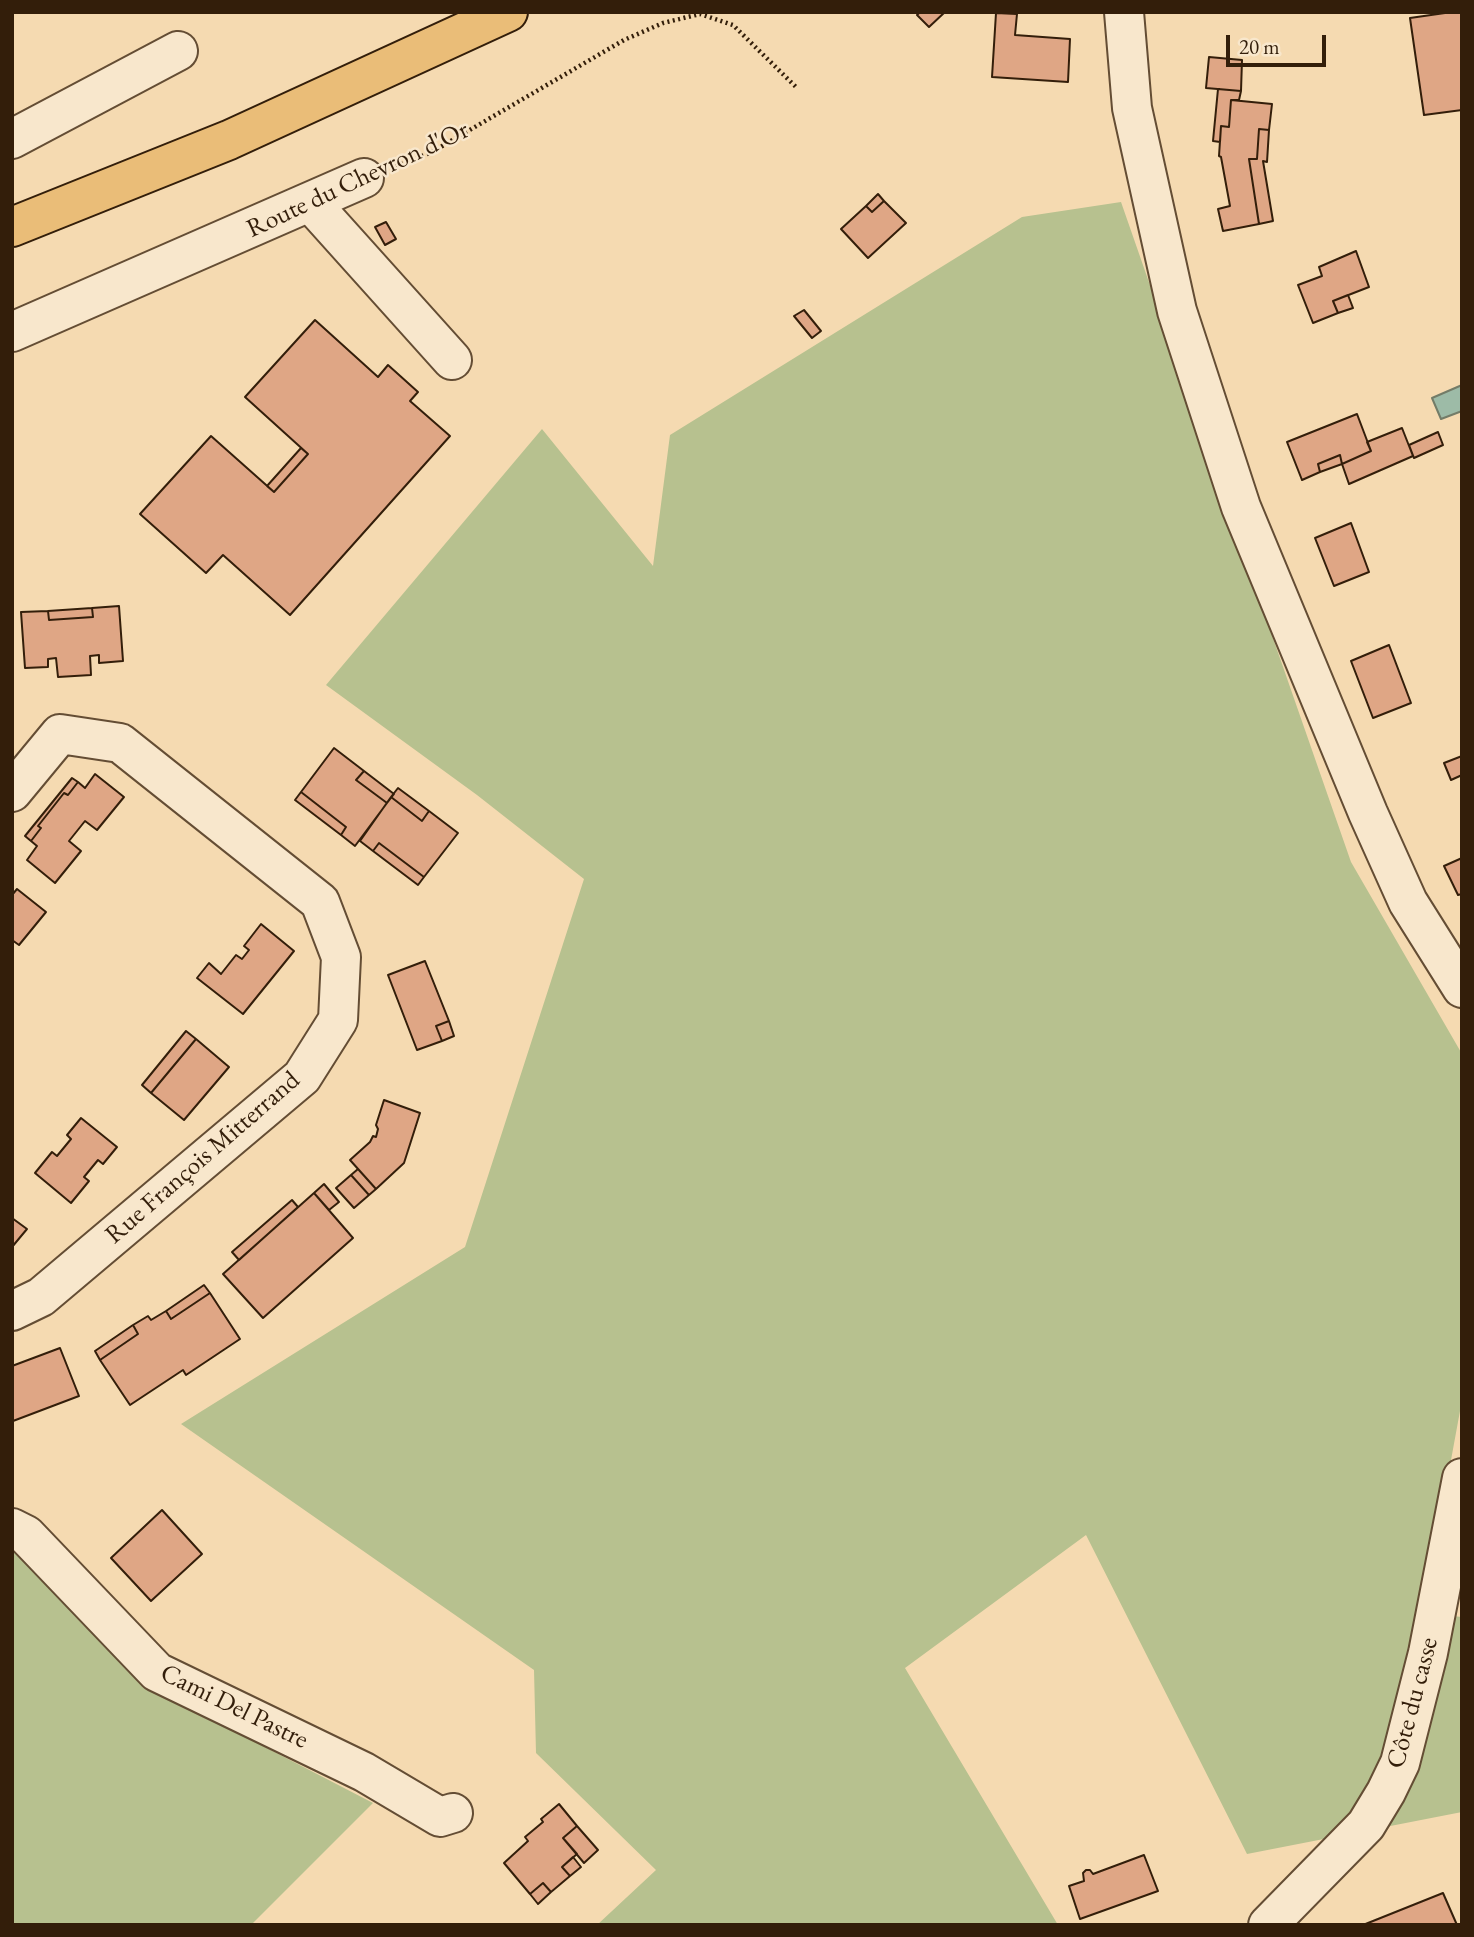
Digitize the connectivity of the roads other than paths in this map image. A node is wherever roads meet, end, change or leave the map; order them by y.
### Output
1 (508, 12) edge
2 (1124, 12) edge
3 (178, 51) dead end
4 (12, 139) edge
5 (364, 178) road end
6 (311, 203) junction
7 (12, 228) edge
8 (12, 332) edge
9 (452, 360) dead end
10 (12, 792) edge
11 (1462, 988) edge
12 (12, 1311) edge
13 (1462, 1478) edge
14 (12, 1528) edge
15 (453, 1813) dead end
16 (1268, 1925) edge

1 - 7 main road
2 - 11 street
3 - 4 street
5 - 6 street, Route du Chevron d'Or
6 - 8 street, Route du Chevron d'Or
6 - 9 street
10 - 12 street, Rue François Mitterrand
13 - 16 street, Côte du casse
14 - 15 street, Cami Del Pastre

